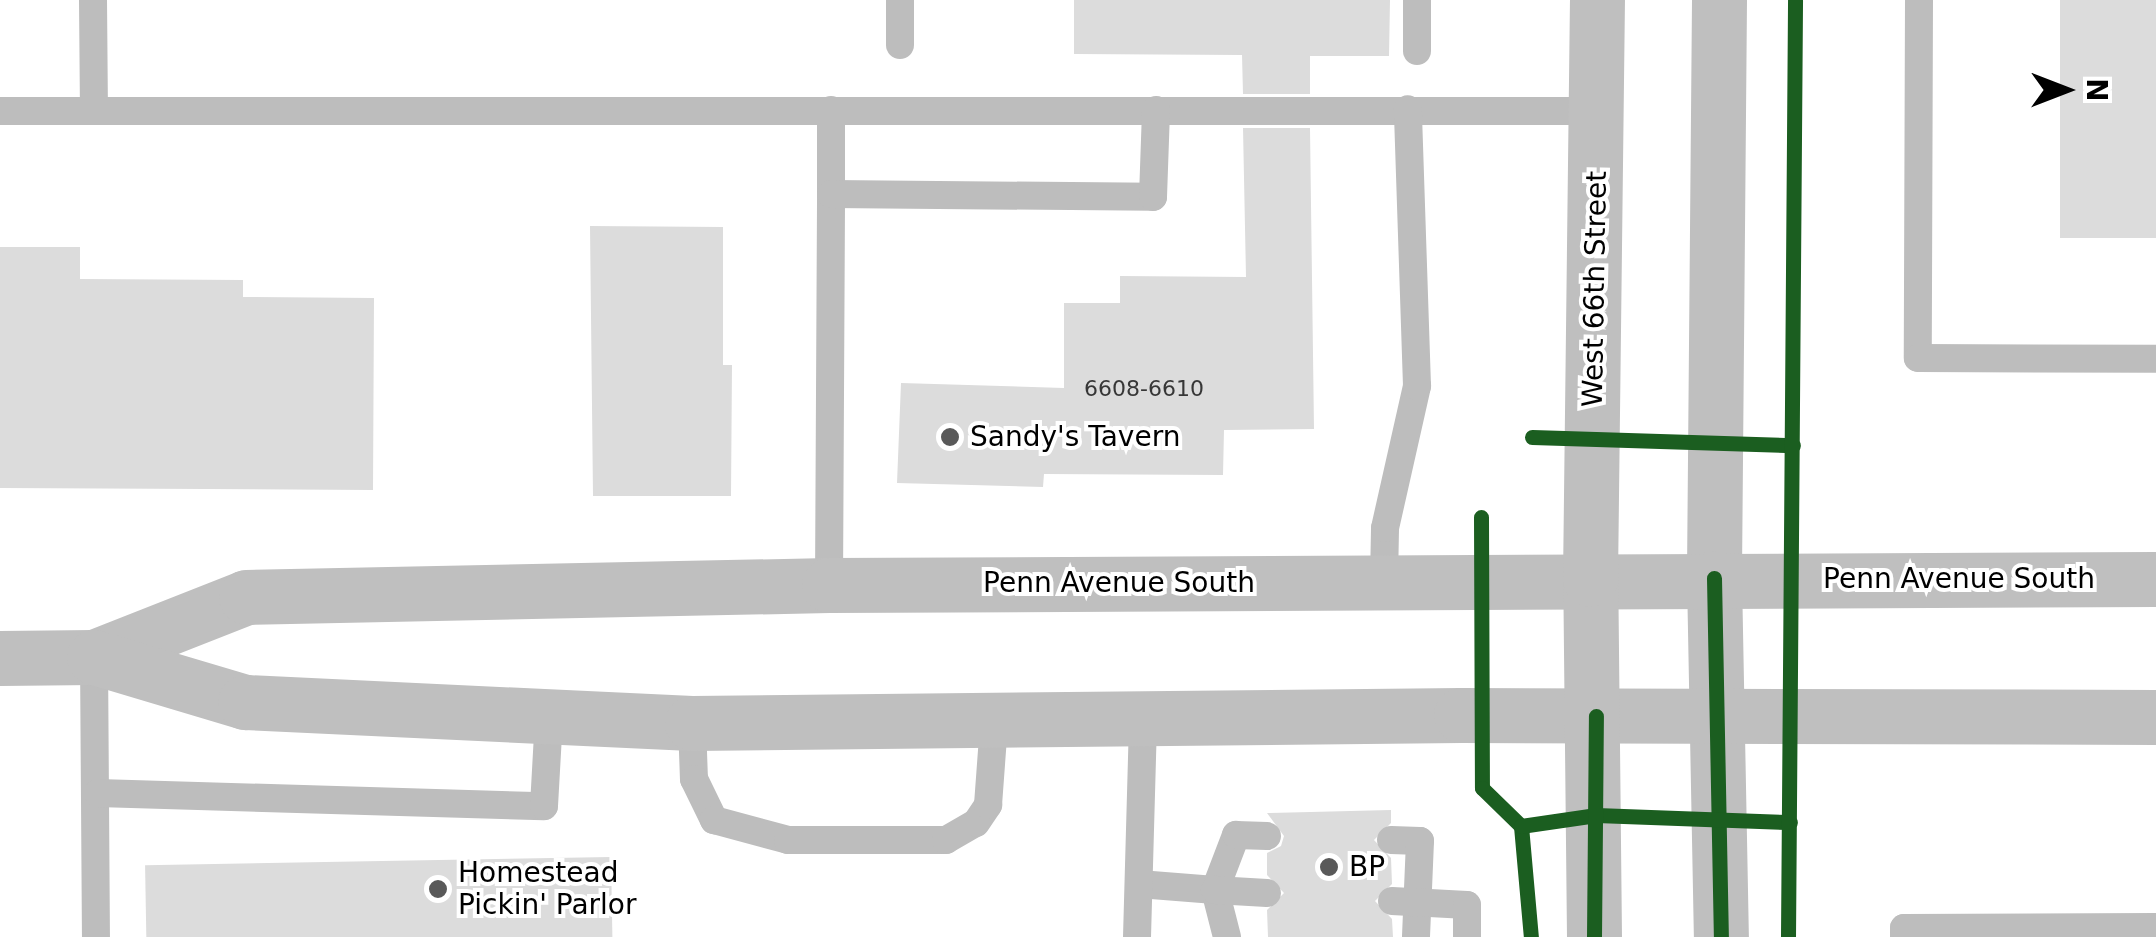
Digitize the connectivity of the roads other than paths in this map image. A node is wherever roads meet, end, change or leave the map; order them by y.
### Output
1 (93, 0) edge
2 (900, 0) edge
3 (1417, 0) edge
4 (1597, 0) edge
5 (1719, 0) edge
6 (1920, 0) edge
7 (900, 45) dead end
8 (1416, 51) dead end
9 (1408, 109) junction
10 (94, 110) junction
11 (831, 110) junction
12 (1156, 110) junction
13 (0, 111) edge
14 (1597, 112) junction
15 (831, 194) junction
16 (2156, 359) edge
17 (1714, 578) junction
18 (2156, 579) edge
19 (1590, 580) junction
20 (1384, 581) junction
21 (829, 585) junction
22 (94, 657) junction
23 (0, 658) edge
24 (1596, 716) junction
25 (1722, 716) junction
26 (549, 717) junction
27 (2156, 717) edge
28 (1143, 721) junction
29 (692, 724) junction
30 (994, 724) junction
31 (98, 793) junction
32 (1267, 836) dead end
33 (1391, 840) dead end
34 (1139, 884) junction
35 (1215, 890) junction
36 (1267, 893) dead end
37 (1405, 901) junction
38 (2156, 927) edge
39 (96, 937) edge
40 (1137, 937) edge
41 (1227, 937) edge
42 (1416, 937) edge
43 (1467, 937) edge
44 (1594, 937) edge
45 (1721, 937) edge
46 (1904, 937) edge

1 - 10 lane
2 - 7 lane
3 - 8 lane
4 - 14 main road, West 66th Street
5 - 17 main road
6 - 16 lane
9 - 12 lane
9 - 14 lane
9 - 20 lane
10 - 11 lane
10 - 13 lane
11 - 12 lane
11 - 15 lane
12 - 15 lane
14 - 19 main road, West 66th Street
15 - 21 lane
17 - 18 main road, Penn Avenue South
17 - 19 main road, Penn Avenue South
17 - 25 main road
19 - 20 main road, Penn Avenue South
19 - 24 main road, West 66th Street
20 - 21 main road, Penn Avenue South
21 - 22 main road, Penn Avenue South
22 - 23 main road, Penn Avenue South
22 - 26 main road, Penn Avenue South
22 - 31 lane
24 - 25 main road, Penn Avenue South
24 - 28 main road, Penn Avenue South
24 - 44 main road, West 66th Street
25 - 27 main road, Penn Avenue South
25 - 45 main road
26 - 29 main road, Penn Avenue South
26 - 31 lane
28 - 30 main road, Penn Avenue South
28 - 34 lane
29 - 30 main road, Penn Avenue South
29 - 30 lane
31 - 39 lane
32 - 35 lane
33 - 37 lane
34 - 35 lane
34 - 40 lane
35 - 36 lane
35 - 41 lane
37 - 42 lane
37 - 43 lane
38 - 46 lane

